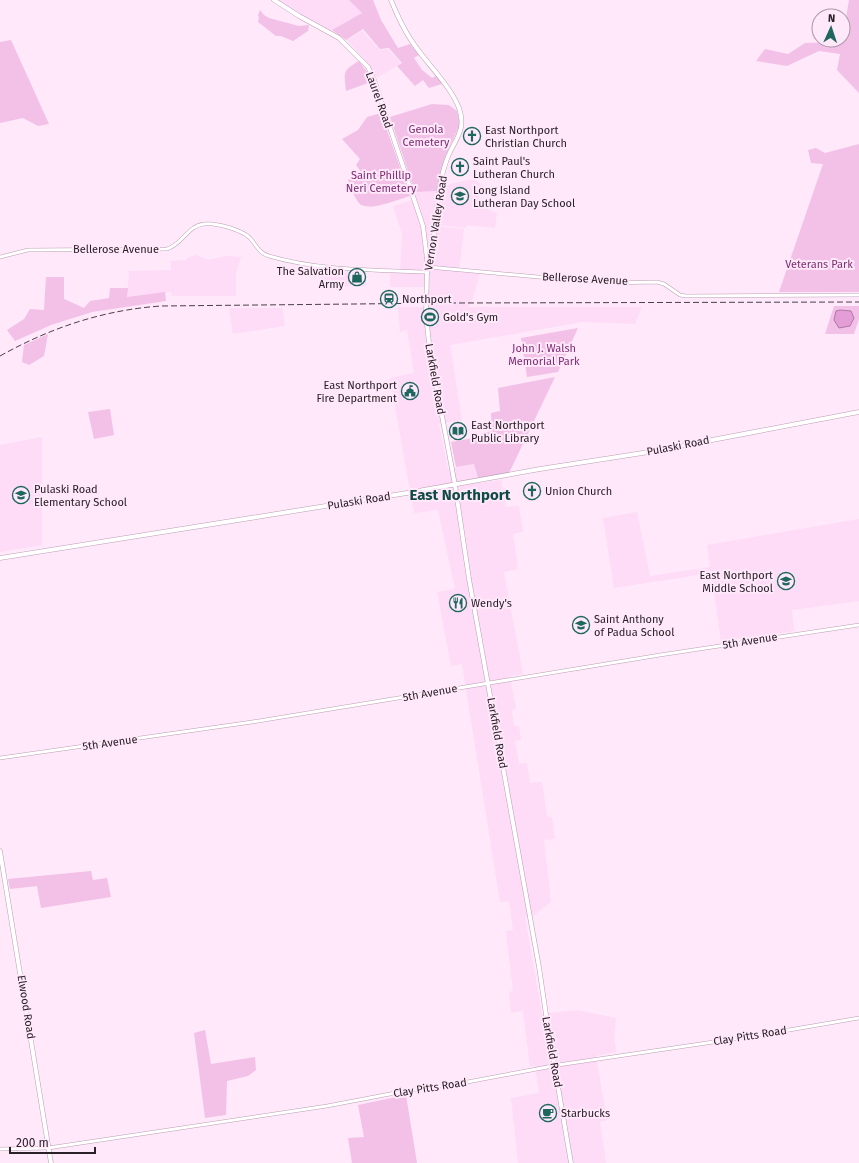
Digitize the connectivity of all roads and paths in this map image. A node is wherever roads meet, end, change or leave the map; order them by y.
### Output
1 (274, 0) edge
2 (391, 0) edge
3 (0, 257) edge
4 (428, 267) junction
5 (428, 272) junction
6 (859, 295) edge
7 (426, 303) joint
8 (859, 412) edge
9 (455, 485) junction
10 (0, 558) edge
11 (859, 625) edge
12 (488, 683) junction
13 (0, 758) edge
14 (0, 852) edge
15 (859, 1018) edge
16 (554, 1066) junction
17 (48, 1148) junction
18 (0, 1149) edge
19 (51, 1163) edge
20 (571, 1163) edge

1 - 4 main road, Laurel Road
2 - 4 main road, Vernon Valley Road
3 - 5 street, Bellerose Avenue
4 - 5 street, Vernon Valley Road
4 - 6 street, Bellerose Avenue
5 - 7 main road, Vernon Valley Road
7 - 9 main road, Larkfield Road
8 - 9 main road, Pulaski Road
9 - 10 main road, Pulaski Road
9 - 12 main road, Larkfield Road
11 - 12 street, 5th Avenue
12 - 13 street, 5th Avenue
12 - 16 main road, Larkfield Road
14 - 17 main road, Elwood Road
15 - 16 street, Clay Pitts Road
16 - 17 street, Clay Pitts Road
16 - 20 main road, Larkfield Road
17 - 18 street, Clay Pitts Road
17 - 19 main road, Elwood Road

